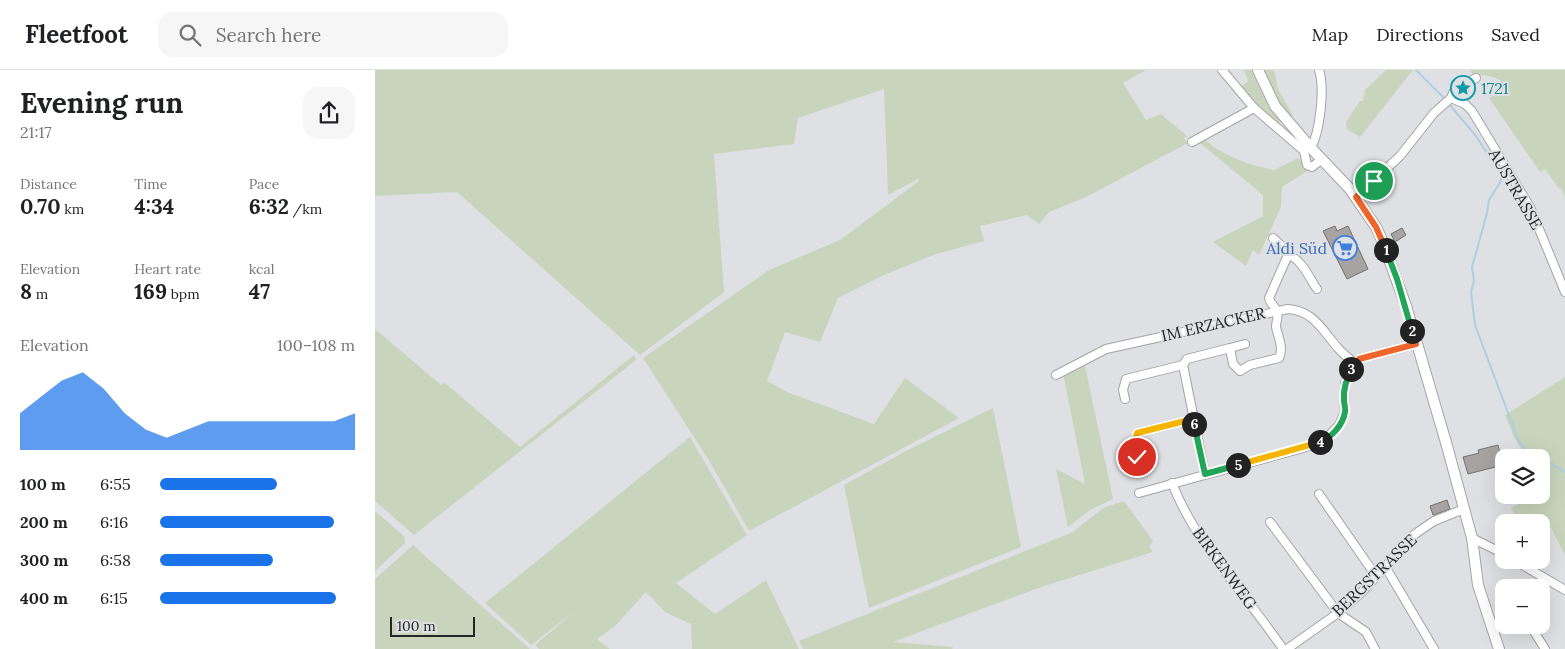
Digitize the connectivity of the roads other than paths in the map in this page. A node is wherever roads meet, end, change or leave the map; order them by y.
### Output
1 (1222, 70) edge
2 (1259, 70) edge
3 (1319, 70) edge
4 (1476, 78) dead end
5 (1448, 100) junction
6 (1254, 108) junction
7 (1192, 142) dead end
8 (1311, 148) junction
9 (1322, 159) junction
10 (1356, 197) junction
11 (1273, 238) dead end
12 (1288, 255) junction
13 (1317, 289) dead end
14 (1565, 292) edge
15 (1277, 310) junction
16 (1245, 344) dead end
17 (1416, 344) junction
18 (1229, 348) junction
19 (1355, 364) junction
20 (1183, 365) junction
21 (1056, 374) dead end
22 (1125, 399) dead end
23 (1193, 419) junction
24 (1137, 457) dead end
25 (1205, 474) junction
26 (1172, 483) junction
27 (1139, 493) dead end
28 (1319, 494) dead end
29 (1464, 509) junction
30 (1269, 522) dead end
31 (1472, 538) junction
32 (1495, 550) edge
33 (1385, 566) junction
34 (1529, 569) edge
35 (1376, 576) junction
36 (1565, 590) edge
37 (1338, 613) junction
38 (1536, 634) edge
39 (1283, 649) edge
40 (1287, 649) edge
41 (1375, 649) edge
42 (1434, 649) edge
43 (1499, 649) edge
44 (1545, 649) edge

1 - 6 street
2 - 8 main road
3 - 8 street
4 - 5 street
5 - 10 street
5 - 14 street, AUSTRASSE
6 - 7 street
6 - 9 street
8 - 9 main road
9 - 10 main road
10 - 17 main road
11 - 12 street
12 - 13 street
12 - 15 street
15 - 18 street
15 - 19 street, IM ERZACKER
15 - 21 street, IM ERZACKER
16 - 18 street
17 - 19 street
17 - 29 main road
18 - 20 street
19 - 25 street
20 - 22 street
20 - 23 street
23 - 24 street
23 - 25 street
25 - 26 street
26 - 27 street
26 - 39 street, BIRKENWEG
28 - 35 street
29 - 31 main road
29 - 33 street, BERGSTRASSE
30 - 37 street
31 - 32 street
31 - 43 main road
33 - 35 street, BERGSTRASSE
33 - 42 street
34 - 36 street
35 - 37 street, BERGSTRASSE
37 - 40 street, BERGSTRASSE
37 - 41 street
38 - 44 street

